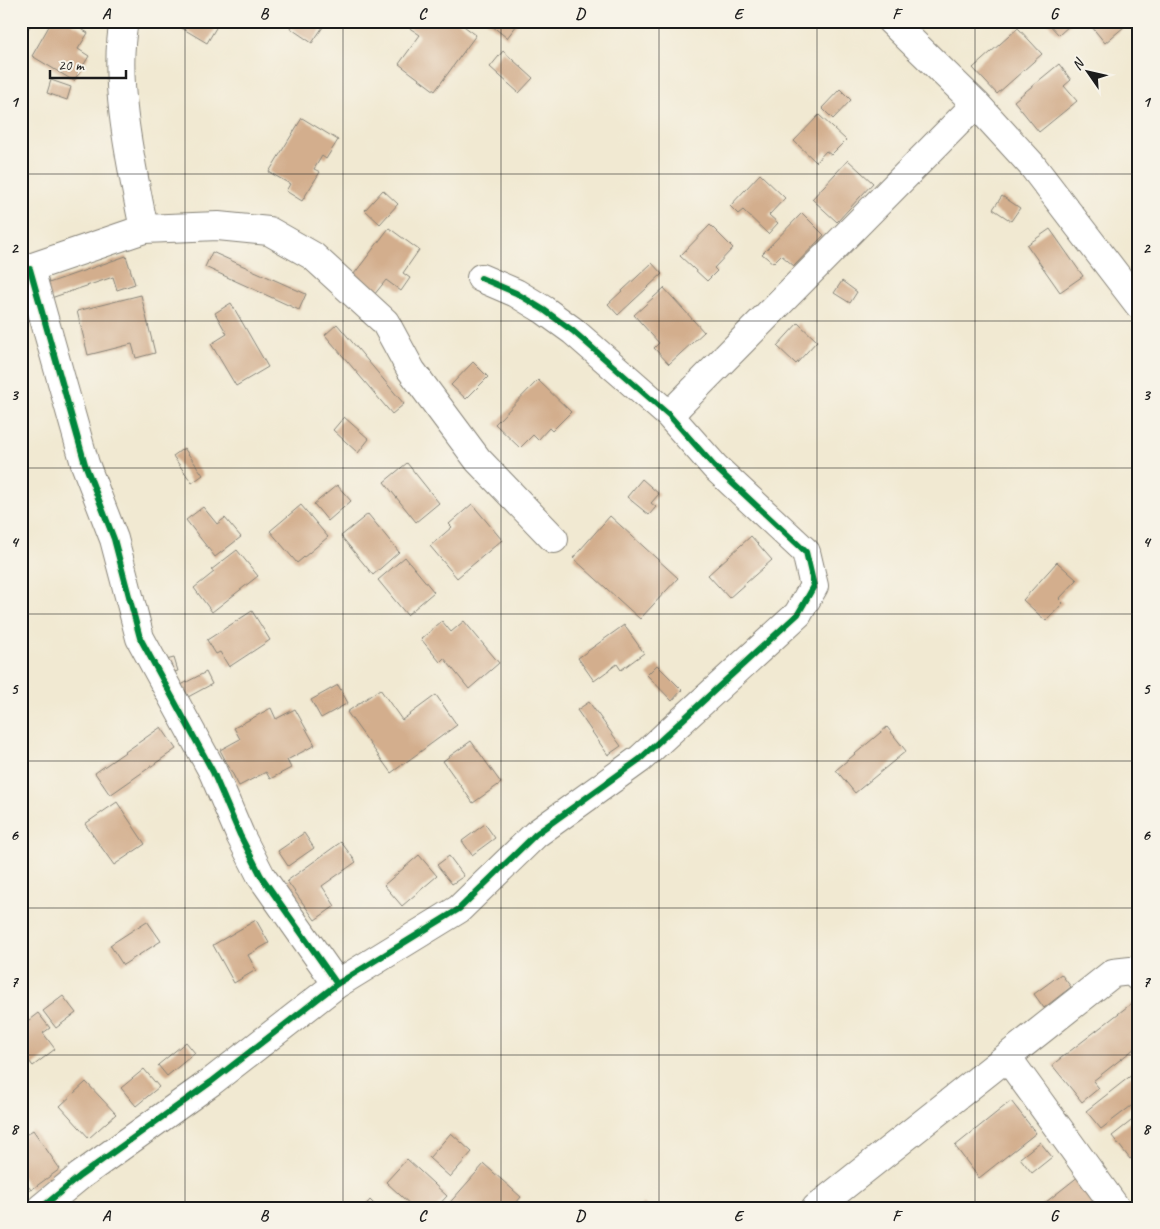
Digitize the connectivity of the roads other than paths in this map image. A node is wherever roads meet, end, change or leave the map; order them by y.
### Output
1 (124, 21) edge
2 (891, 21) edge
3 (976, 104) junction
4 (144, 228) junction
5 (26, 270) edge
6 (481, 278) dead end
7 (1139, 305) edge
8 (669, 415) junction
9 (554, 539) dead end
10 (1139, 978) edge
11 (337, 984) junction
12 (1007, 1057) junction
13 (41, 1208) edge
14 (816, 1208) edge
15 (1116, 1208) edge

1 - 4 street
2 - 3 street
3 - 7 street
3 - 8 street
4 - 5 street
4 - 9 street
5 - 11 street
6 - 8 street
8 - 11 street
10 - 12 street
11 - 13 street
12 - 14 street
12 - 15 street

